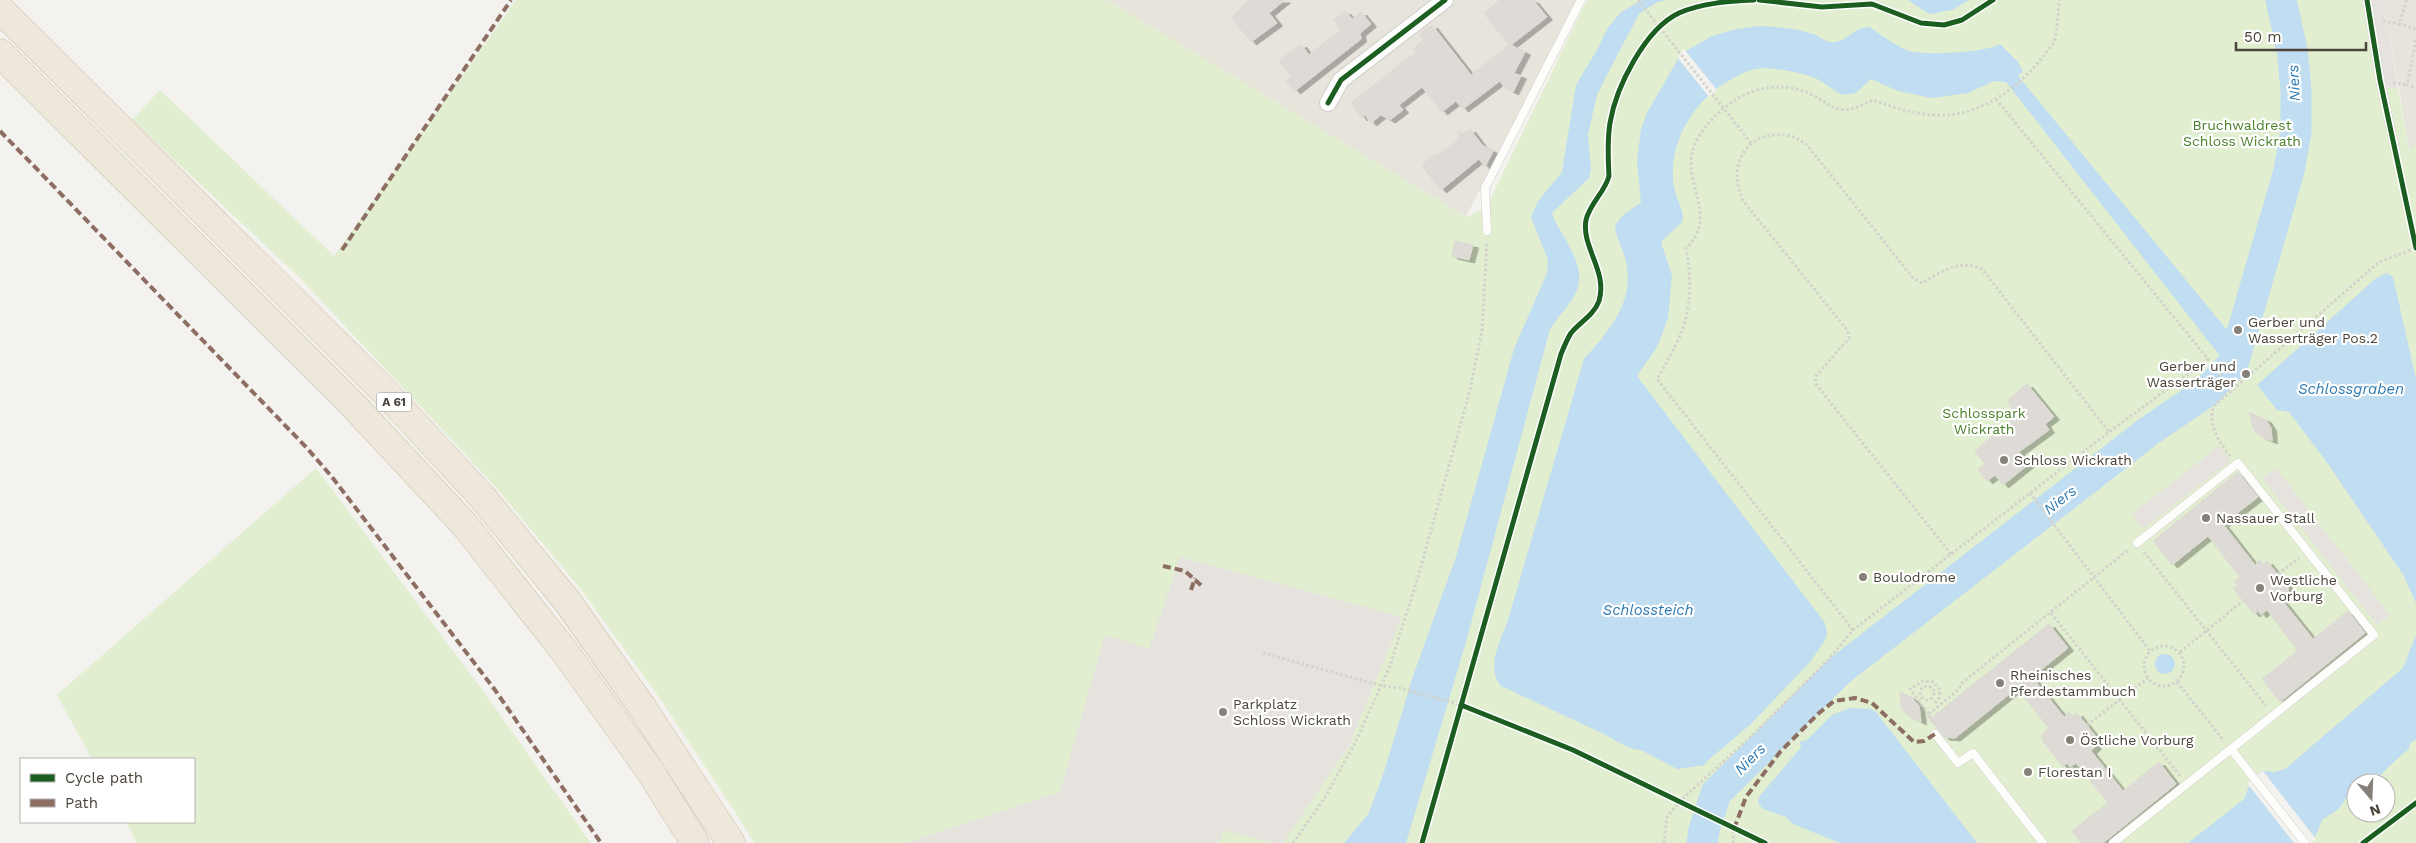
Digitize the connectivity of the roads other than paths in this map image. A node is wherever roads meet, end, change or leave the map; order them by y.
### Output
1 (1445, 0) edge
2 (1581, 0) edge
3 (2366, 0) edge
4 (0, 9) edge
5 (0, 53) edge
6 (1328, 103) dead end
7 (2396, 152) dead end
8 (1487, 230) road end
9 (2137, 542) road end
10 (1935, 734) road end
11 (2230, 750) junction
12 (695, 843) edge
13 (731, 843) edge
14 (2043, 843) edge
15 (2113, 843) edge
16 (2305, 843) edge

1 - 6 street
2 - 8 lane
3 - 7 lane
4 - 13 highway, A 61
5 - 12 highway, A 61
9 - 11 lane
10 - 14 lane
11 - 15 lane
11 - 16 lane

